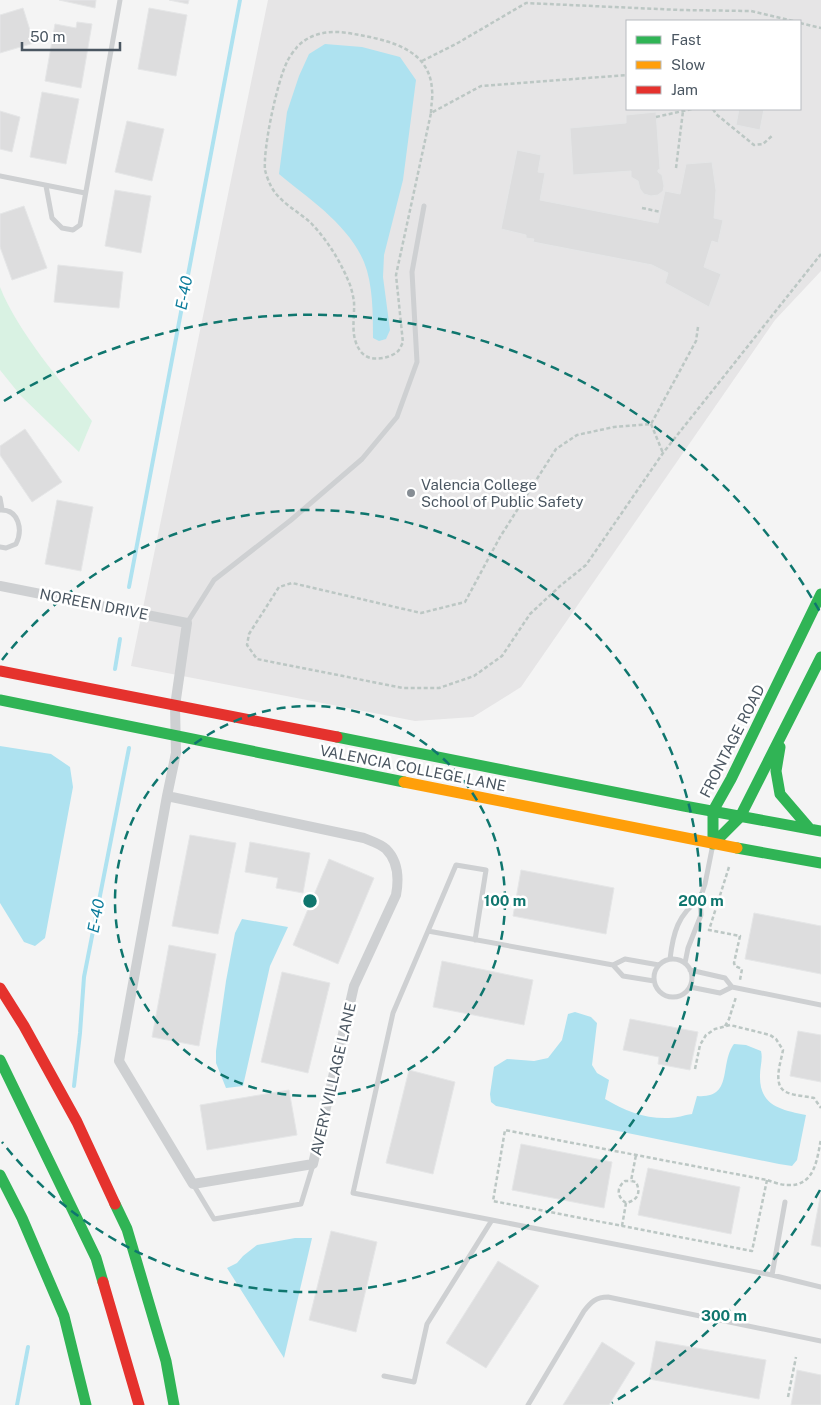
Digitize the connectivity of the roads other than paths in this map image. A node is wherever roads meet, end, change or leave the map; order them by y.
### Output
1 (120, 0) edge
2 (0, 176) edge
3 (46, 186) junction
4 (85, 193) junction
5 (424, 206) dead end
6 (0, 498) edge
7 (1, 510) edge
8 (0, 547) edge
9 (0, 586) edge
10 (821, 594) edge
11 (188, 623) junction
12 (821, 657) edge
13 (0, 671) edge
14 (0, 700) edge
15 (175, 706) junction
16 (782, 734) junction
17 (176, 735) junction
18 (167, 796) junction
19 (713, 811) junction
20 (740, 816) junction
21 (816, 830) edge
22 (713, 844) junction
23 (821, 864) edge
24 (700, 899) junction
25 (428, 930) junction
26 (475, 940) junction
27 (670, 959) junction
28 (685, 963) junction
29 (613, 965) junction
30 (659, 965) junction
31 (690, 970) junction
32 (654, 982) junction
33 (690, 987) junction
34 (732, 987) junction
35 (0, 988) edge
36 (821, 1005) edge
37 (0, 1060) edge
38 (313, 1164) junction
39 (0, 1175) edge
40 (194, 1184) junction
41 (785, 1202) dead end
42 (492, 1220) junction
43 (772, 1275) junction
44 (821, 1287) edge
45 (821, 1341) edge
46 (384, 1376) dead end
47 (86, 1405) edge
48 (139, 1405) edge
49 (174, 1405) edge
50 (528, 1405) edge

1 - 4 lane
2 - 3 lane
3 - 4 lane
3 - 4 lane
5 - 11 lane
6 - 7 lane
7 - 8 lane
9 - 11 street, NOREEN DRIVE
10 - 19 main road, FRONTAGE ROAD
11 - 15 street
12 - 16 main road
13 - 15 main road, VALENCIA COLLEGE LANE
14 - 17 main road, VALENCIA COLLEGE LANE
15 - 17 street
15 - 19 main road, VALENCIA COLLEGE LANE
16 - 20 main road
16 - 21 main road
17 - 18 street
17 - 22 main road, VALENCIA COLLEGE LANE
18 - 38 street, AVERY VILLAGE LANE
18 - 40 street
19 - 20 main road, VALENCIA COLLEGE LANE
19 - 22 main road, FRONTAGE ROAD
20 - 21 main road, VALENCIA COLLEGE LANE
20 - 22 main road
22 - 23 main road, VALENCIA COLLEGE LANE
22 - 24 lane
24 - 27 lane
24 - 28 lane
25 - 26 lane
25 - 26 lane
25 - 42 lane
26 - 29 lane
27 - 28 lane
27 - 30 lane
28 - 31 lane
29 - 30 lane
29 - 32 lane
30 - 32 lane
31 - 33 lane
31 - 34 lane
32 - 33 lane
33 - 34 lane
34 - 36 lane
35 - 49 main road
37 - 48 main road
38 - 40 street, AVERY VILLAGE LANE
38 - 40 lane
39 - 47 main road
41 - 43 lane
42 - 43 lane
42 - 46 lane
43 - 44 lane
45 - 50 lane

